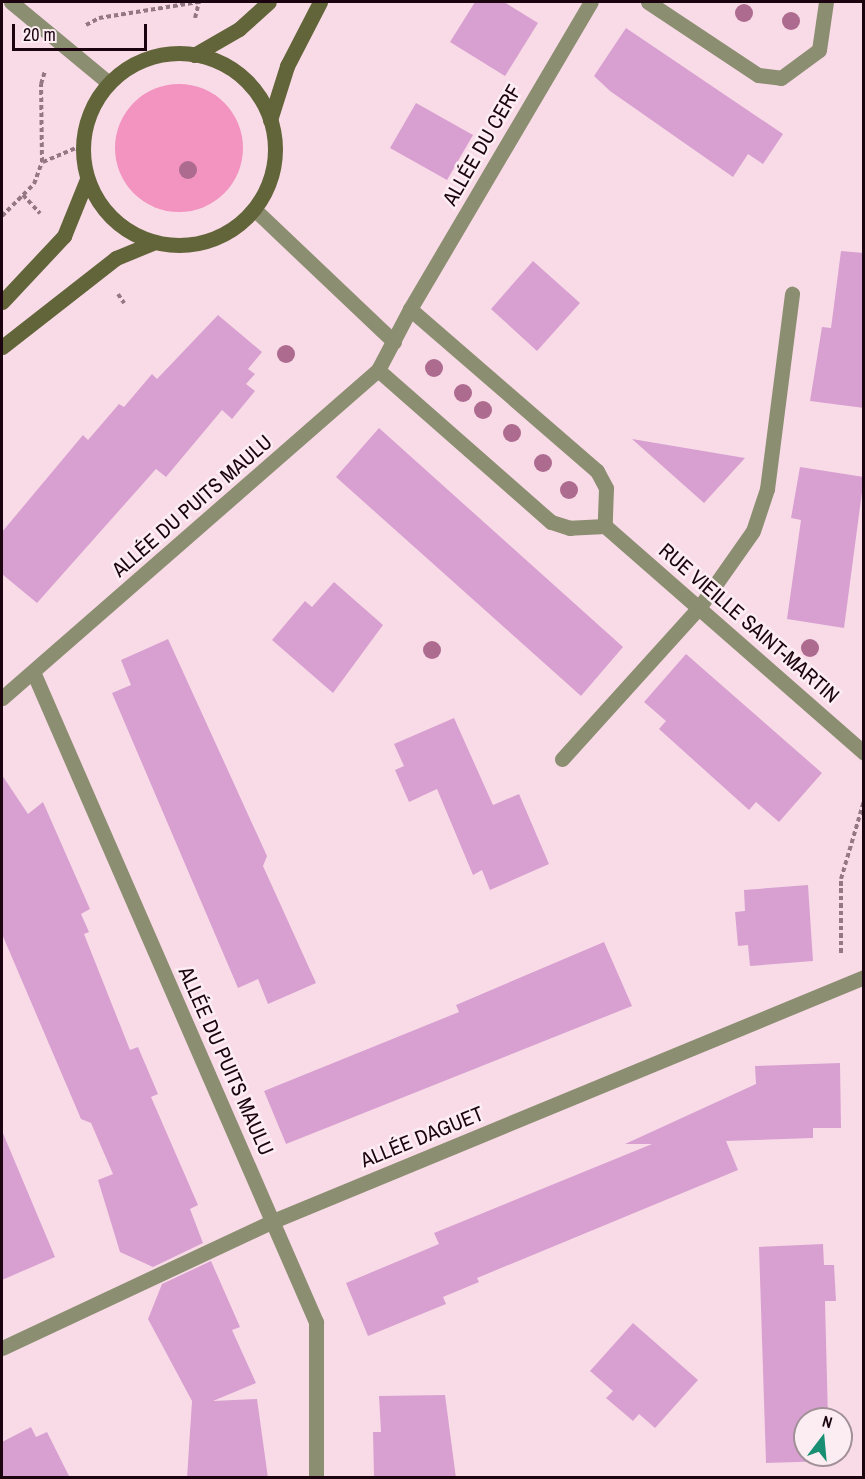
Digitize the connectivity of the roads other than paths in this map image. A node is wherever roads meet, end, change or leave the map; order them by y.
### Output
1 (11, 2) edge
2 (269, 2) edge
3 (320, 2) edge
4 (591, 2) edge
5 (648, 2) edge
6 (826, 2) edge
7 (194, 55) junction
8 (109, 83) junction
9 (270, 120) junction
10 (87, 179) junction
11 (254, 209) junction
12 (155, 242) junction
13 (792, 294) dead end
14 (2, 302) edge
15 (410, 309) junction
16 (394, 342) junction
17 (2, 347) edge
18 (378, 370) junction
19 (605, 526) junction
20 (701, 605) junction
21 (34, 674) junction
22 (2, 698) edge
23 (864, 753) edge
24 (562, 759) dead end
25 (864, 977) edge
26 (273, 1221) junction
27 (2, 1348) edge
28 (316, 1478) edge

1 - 8 street
2 - 7 main road
3 - 9 main road
4 - 15 street, ALLÉE DU CERF
5 - 6 street
7 - 8 main road
7 - 9 main road
8 - 10 main road
9 - 11 main road
10 - 12 main road
10 - 14 main road
11 - 12 main road
11 - 16 street
12 - 17 main road
13 - 20 street
15 - 16 street
15 - 19 street
16 - 18 street
18 - 19 street
18 - 21 street, ALLÉE DU PUITS MAULU
19 - 20 street, RUE VIEILLE SAINT-MARTIN
20 - 23 street, RUE VIEILLE SAINT-MARTIN
20 - 24 street
21 - 22 street, ALLÉE DU PUITS MAULU
21 - 26 street, ALLÉE DU PUITS MAULU
25 - 26 street, ALLÉE DAGUET
26 - 27 street, ALLÉE DAGUET
26 - 28 street, ALLÉE DU PUITS MAULU

